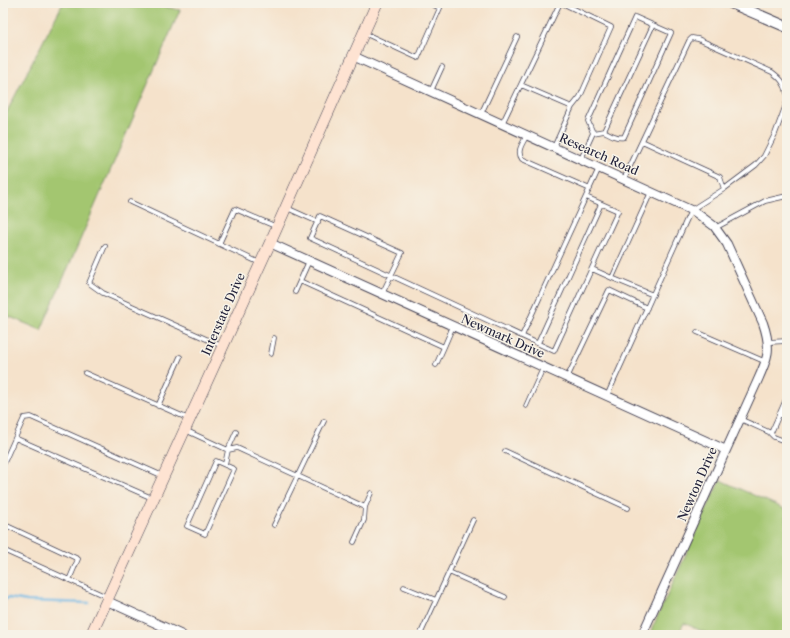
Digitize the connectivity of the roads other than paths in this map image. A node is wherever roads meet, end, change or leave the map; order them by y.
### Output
1 (377, 3) edge
2 (429, 3) edge
3 (561, 3) edge
4 (731, 3) edge
5 (653, 25) junction
6 (787, 27) edge
7 (364, 33) junction
8 (517, 37) dead end
9 (353, 56) junction
10 (442, 67) dead end
11 (521, 84) junction
12 (431, 91) junction
13 (787, 93) edge
14 (787, 102) edge
15 (572, 107) junction
16 (481, 114) junction
17 (502, 124) junction
18 (604, 131) junction
19 (593, 133) junction
20 (527, 135) junction
21 (642, 141) junction
22 (554, 147) junction
23 (581, 159) junction
24 (600, 168) junction
25 (624, 179) junction
26 (590, 189) junction
27 (724, 189) junction
28 (651, 191) junction
29 (787, 196) edge
30 (586, 197) junction
31 (130, 202) dead end
32 (601, 204) junction
33 (286, 208) junction
34 (691, 210) junction
35 (318, 222) junction
36 (277, 228) junction
37 (715, 228) junction
38 (270, 243) junction
39 (219, 244) junction
40 (105, 246) dead end
41 (309, 261) junction
42 (261, 263) junction
43 (592, 269) junction
44 (391, 275) junction
45 (612, 278) junction
46 (300, 281) junction
47 (295, 292) dead end
48 (382, 294) junction
49 (653, 296) junction
50 (647, 308) junction
51 (453, 326) junction
52 (697, 332) dead end
53 (522, 336) junction
54 (274, 338) dead end
55 (787, 341) edge
56 (768, 342) junction
57 (538, 343) junction
58 (223, 346) junction
59 (444, 347) junction
60 (271, 354) dead end
61 (180, 357) dead end
62 (766, 362) junction
63 (436, 365) dead end
64 (543, 368) junction
65 (86, 374) dead end
66 (567, 378) junction
67 (606, 396) junction
68 (787, 397) edge
69 (158, 406) junction
70 (526, 406) dead end
71 (779, 414) junction
72 (787, 418) edge
73 (740, 419) junction
74 (324, 421) dead end
75 (187, 425) junction
76 (236, 432) dead end
77 (770, 432) junction
78 (15, 438) junction
79 (787, 442) edge
80 (228, 450) junction
81 (726, 450) junction
82 (505, 451) dead end
83 (225, 464) junction
84 (3, 465) edge
85 (163, 476) junction
86 (298, 476) junction
87 (371, 493) dead end
88 (153, 499) junction
89 (365, 507) junction
90 (628, 508) dead end
91 (473, 520) dead end
92 (3, 524) edge
93 (274, 525) dead end
94 (354, 542) dead end
95 (3, 550) edge
96 (449, 572) junction
97 (69, 580) junction
98 (404, 587) dead end
99 (505, 597) dead end
100 (108, 599) junction
101 (436, 600) junction
102 (91, 635) edge
103 (182, 635) edge
104 (420, 635) edge
105 (642, 635) edge

1 - 7 main road, Interstate Drive
2 - 7 lane
3 - 11 lane
3 - 15 lane
4 - 6 street
5 - 18 lane
5 - 18 lane
5 - 19 lane
7 - 9 main road, Interstate Drive
8 - 16 lane
9 - 12 street, Research Road
9 - 33 main road, Interstate Drive
10 - 12 lane
11 - 15 lane
11 - 17 lane
12 - 16 street, Research Road
13 - 21 lane
14 - 27 lane
15 - 22 lane
16 - 17 street, Research Road
17 - 20 street, Research Road
18 - 19 lane
19 - 23 lane
20 - 22 street, Research Road
20 - 26 lane
21 - 25 lane
21 - 27 lane
22 - 23 street, Research Road
23 - 24 street, Research Road
24 - 25 street, Research Road
24 - 26 lane
25 - 28 street, Research Road
26 - 30 lane
27 - 34 lane
28 - 34 street, Research Road
28 - 45 lane
29 - 37 lane
30 - 32 lane
30 - 53 lane
31 - 39 lane
32 - 43 lane
32 - 57 lane
33 - 35 lane
33 - 36 main road, Interstate Drive
34 - 37 street, Research Road
34 - 49 lane
35 - 44 lane
35 - 44 lane
36 - 38 main road, Interstate Drive
36 - 39 lane
37 - 56 street, Research Road
38 - 41 street, Newmark Drive
38 - 42 main road, Interstate Drive
39 - 42 lane
40 - 58 lane
41 - 46 lane
41 - 48 street, Newmark Drive
42 - 58 main road, Interstate Drive
43 - 45 lane
43 - 57 lane
44 - 48 lane
44 - 53 lane
45 - 49 lane
46 - 47 lane
46 - 59 lane
48 - 51 street, Newmark Drive
49 - 50 lane
50 - 66 lane
50 - 67 lane
51 - 59 lane
51 - 64 street, Newmark Drive
52 - 62 lane
53 - 57 lane
54 - 60 lane
55 - 56 lane
56 - 62 street, Newton Drive
58 - 75 main road, Interstate Drive
59 - 63 lane
61 - 69 lane
62 - 73 street, Newton Drive
64 - 66 street, Newmark Drive
64 - 70 lane
65 - 69 lane
66 - 67 street, Newmark Drive
67 - 81 street, Newmark Drive
68 - 71 lane
69 - 75 lane
71 - 72 lane
71 - 77 lane
73 - 77 lane
73 - 81 street, Newton Drive
74 - 86 lane
75 - 80 lane
75 - 85 main road, Interstate Drive
76 - 80 lane
77 - 79 lane
78 - 84 lane
78 - 85 lane
78 - 88 lane
80 - 83 lane
80 - 86 lane
81 - 105 street, Newton Drive
82 - 90 lane
83 - 83 lane
85 - 88 main road, Interstate Drive
86 - 89 lane
86 - 93 lane
87 - 89 lane
88 - 100 main road, Interstate Drive
89 - 94 lane
91 - 96 lane
92 - 97 lane
95 - 97 lane
96 - 99 lane
96 - 101 lane
97 - 100 lane
98 - 101 lane
100 - 102 main road, Interstate Drive
100 - 103 street
101 - 104 lane

